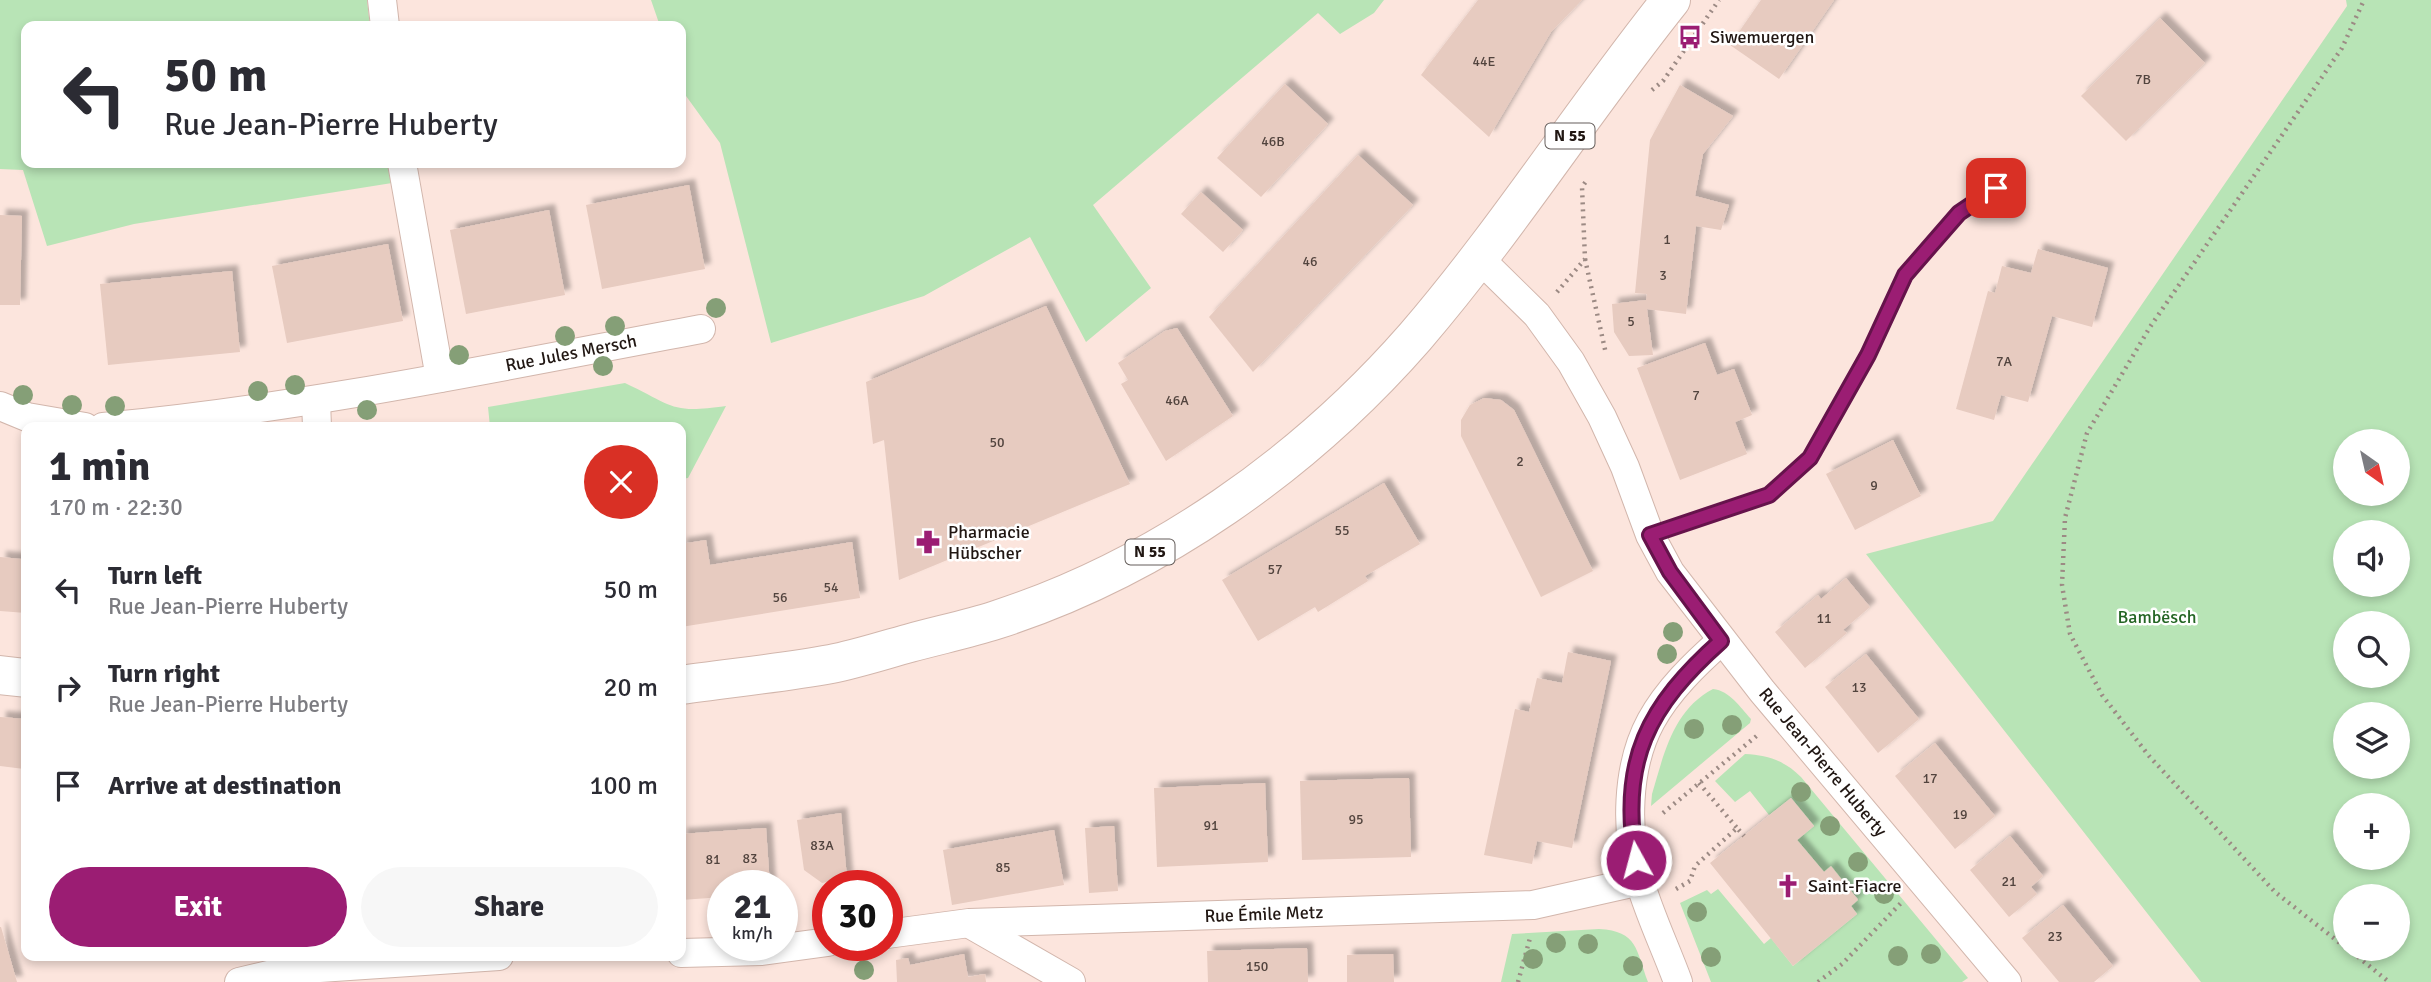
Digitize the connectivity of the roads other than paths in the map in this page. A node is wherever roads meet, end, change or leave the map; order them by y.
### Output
1 (382, 0) edge
2 (1671, 0) edge
3 (384, 21) edge
4 (403, 168) edge
5 (2014, 175) dead end
6 (1480, 258) junction
7 (701, 329) dead end
8 (440, 378) junction
9 (0, 406) edge
10 (316, 414) edge
11 (56, 422) edge
12 (160, 422) edge
13 (1650, 535) junction
14 (1721, 641) junction
15 (0, 675) edge
16 (21, 677) edge
17 (686, 684) edge
18 (1640, 881) junction
19 (969, 923) junction
20 (903, 932) edge
21 (812, 944) edge
22 (686, 953) edge
23 (447, 961) edge
24 (291, 976) edge
25 (239, 982) edge
26 (1071, 982) edge
27 (1678, 982) edge
28 (2007, 982) edge

1 - 3 street
2 - 6 main road, N 55
4 - 8 street
5 - 13 lane
6 - 13 street, Rue Jean-Pierre Huberty
6 - 17 main road, N 55
7 - 8 street, Rue Jules Mersch
8 - 10 street, Rue Jules Mersch
9 - 11 street
10 - 12 street, Rue Jules Mersch
13 - 14 street, Rue Jean-Pierre Huberty
14 - 18 street
14 - 28 street, Rue Jean-Pierre Huberty
15 - 16 main road
18 - 19 street, Rue Émile Metz
18 - 27 street
19 - 20 street, Rue Émile Metz
19 - 26 street
21 - 22 street
23 - 24 street
24 - 25 street

